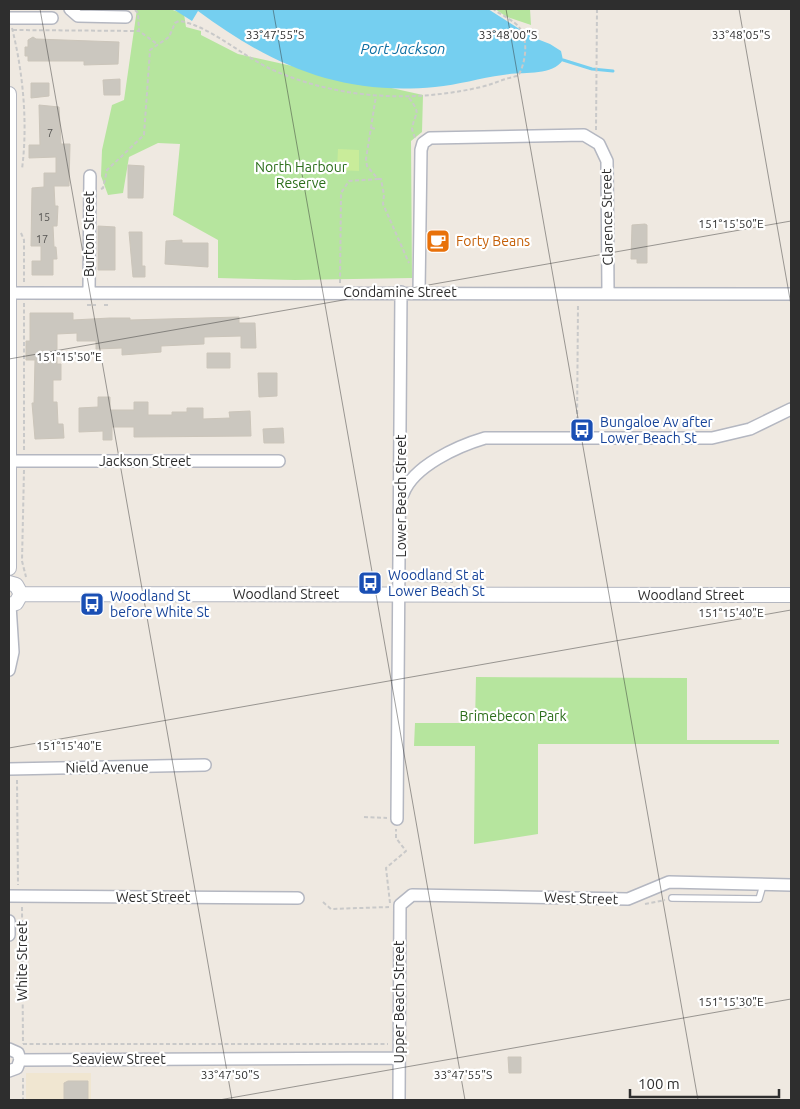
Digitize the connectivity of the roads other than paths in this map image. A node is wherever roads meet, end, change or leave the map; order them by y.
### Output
1 (70, 9) edge
2 (130, 13) edge
3 (9, 18) edge
4 (52, 18) dead end
5 (9, 94) edge
6 (9, 143) edge
7 (90, 176) dead end
8 (89, 292) junction
9 (401, 292) junction
10 (419, 292) junction
11 (608, 292) junction
12 (9, 293) edge
13 (791, 294) edge
14 (791, 409) edge
15 (9, 442) edge
16 (10, 461) junction
17 (279, 461) dead end
18 (400, 503) junction
19 (9, 568) edge
20 (9, 581) edge
21 (21, 594) junction
22 (400, 594) junction
23 (791, 595) edge
24 (9, 605) edge
25 (9, 670) edge
26 (205, 765) dead end
27 (9, 769) edge
28 (397, 819) road end
29 (763, 885) junction
30 (791, 885) edge
31 (9, 896) edge
32 (298, 898) dead end
33 (672, 898) dead end
34 (400, 905) joint
35 (9, 922) edge
36 (9, 935) edge
37 (9, 1049) edge
38 (398, 1058) junction
39 (22, 1061) junction
40 (9, 1071) edge
41 (399, 1100) edge

1 - 2 street
3 - 4 street
5 - 6 street
6 - 12 street
7 - 8 street, Burton Street
8 - 9 street, Condamine Street
8 - 12 street, Condamine Street
9 - 10 street, Condamine Street
9 - 18 street, Lower Beach Street
10 - 11 street, Condamine Street
10 - 11 street, Clarence Street
11 - 13 street, Condamine Street
12 - 15 street
14 - 18 street
15 - 16 street
16 - 17 street, Jackson Street
16 - 19 street
18 - 22 street, Lower Beach Street
20 - 21 street
21 - 22 street, Woodland Street
21 - 24 street
22 - 23 street, Woodland Street
22 - 28 street, Lower Beach Street
24 - 25 street
26 - 27 street, Nield Avenue
29 - 30 street, West Street
29 - 33 lane
29 - 34 street, West Street
31 - 32 street, West Street
34 - 38 street, Upper Beach Street
35 - 36 street, White Street
37 - 39 street
38 - 39 street, Seaview Street
38 - 41 street, Upper Beach Street
39 - 40 street

